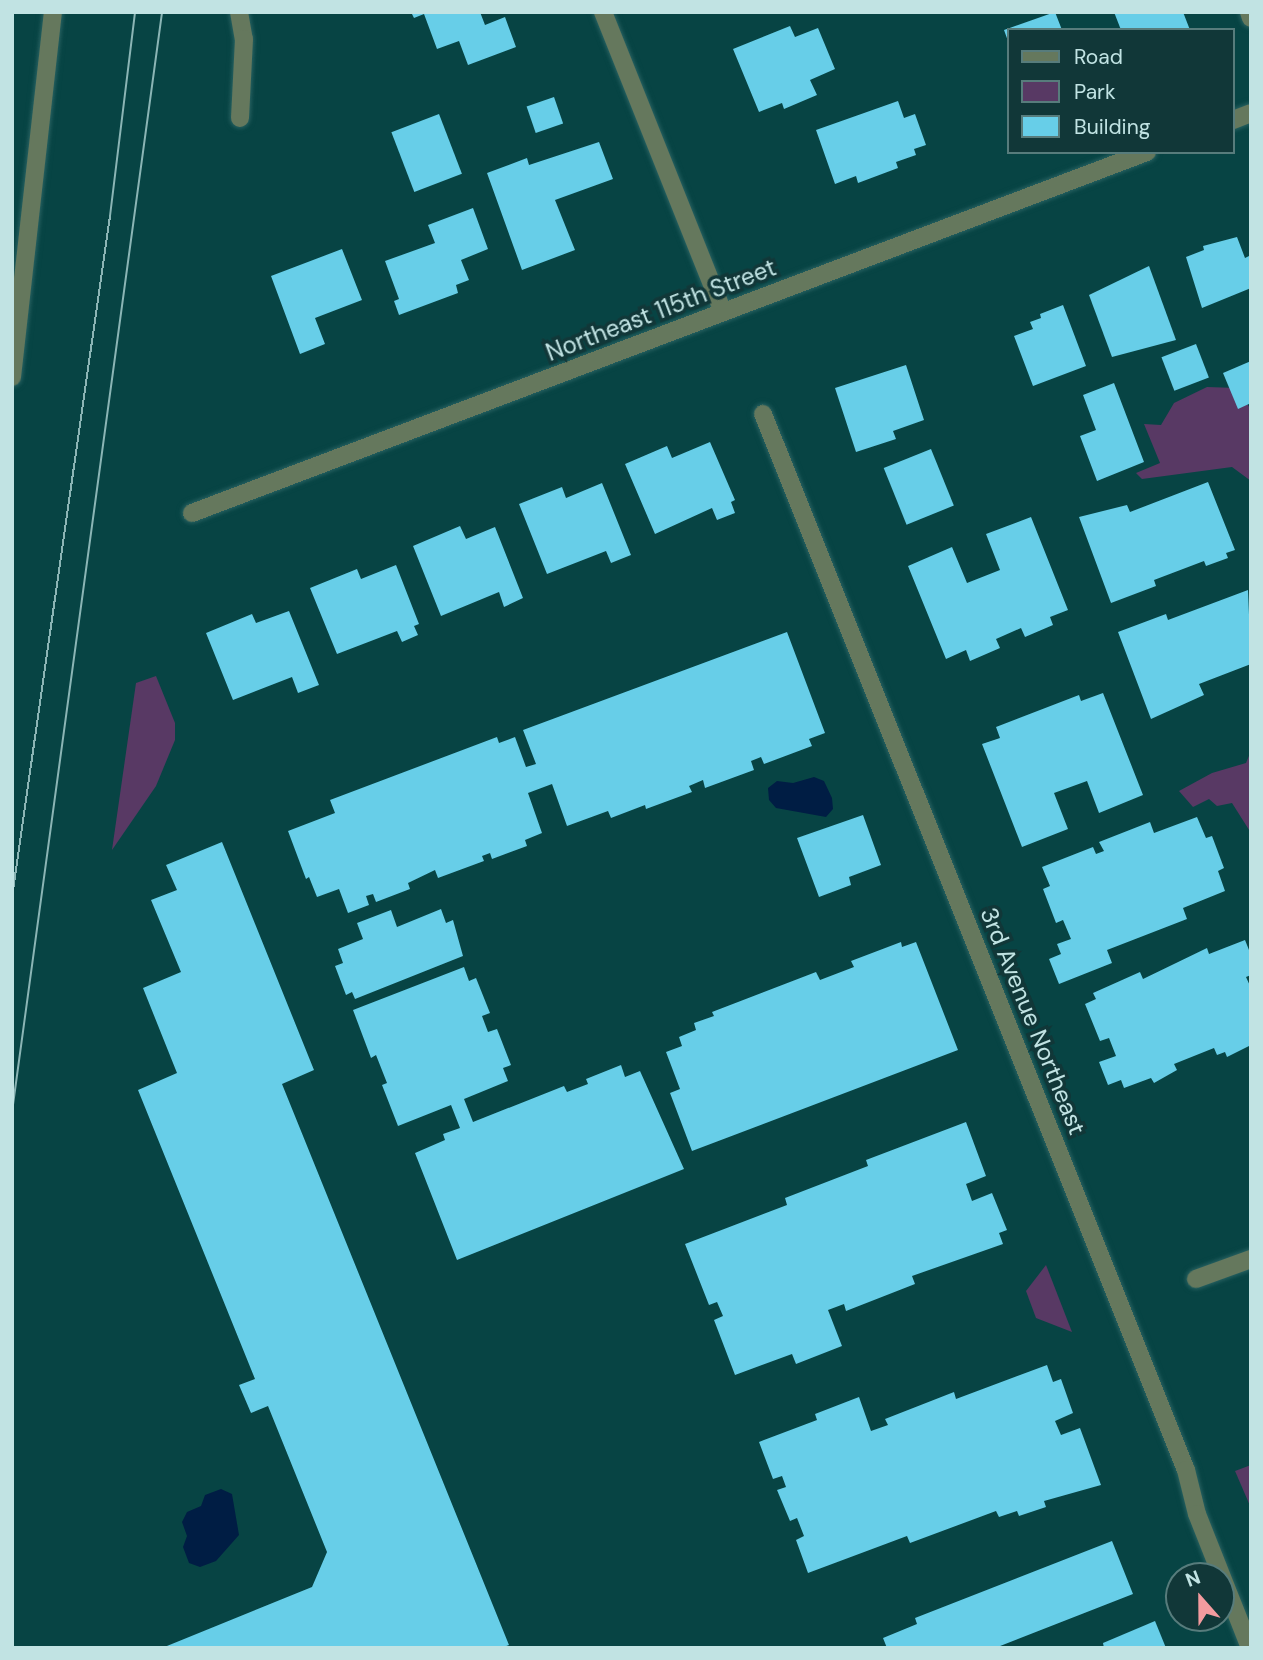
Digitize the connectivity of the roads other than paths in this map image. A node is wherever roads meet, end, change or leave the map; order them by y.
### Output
1 (53, 12) edge
2 (239, 12) edge
3 (603, 12) edge
4 (1248, 12) edge
5 (1251, 18) edge
6 (240, 118) dead end
7 (1142, 154) edge
8 (723, 312) junction
9 (12, 377) edge
10 (763, 414) dead end
11 (192, 513) dead end
12 (1251, 1259) edge
13 (1196, 1279) dead end
14 (1250, 1648) edge

1 - 9 street
2 - 6 street
3 - 8 street
4 - 5 street
7 - 8 street, Northeast 115th Street
8 - 11 street, Northeast 115th Street
10 - 14 street, 3rd Avenue Northeast
12 - 13 street

